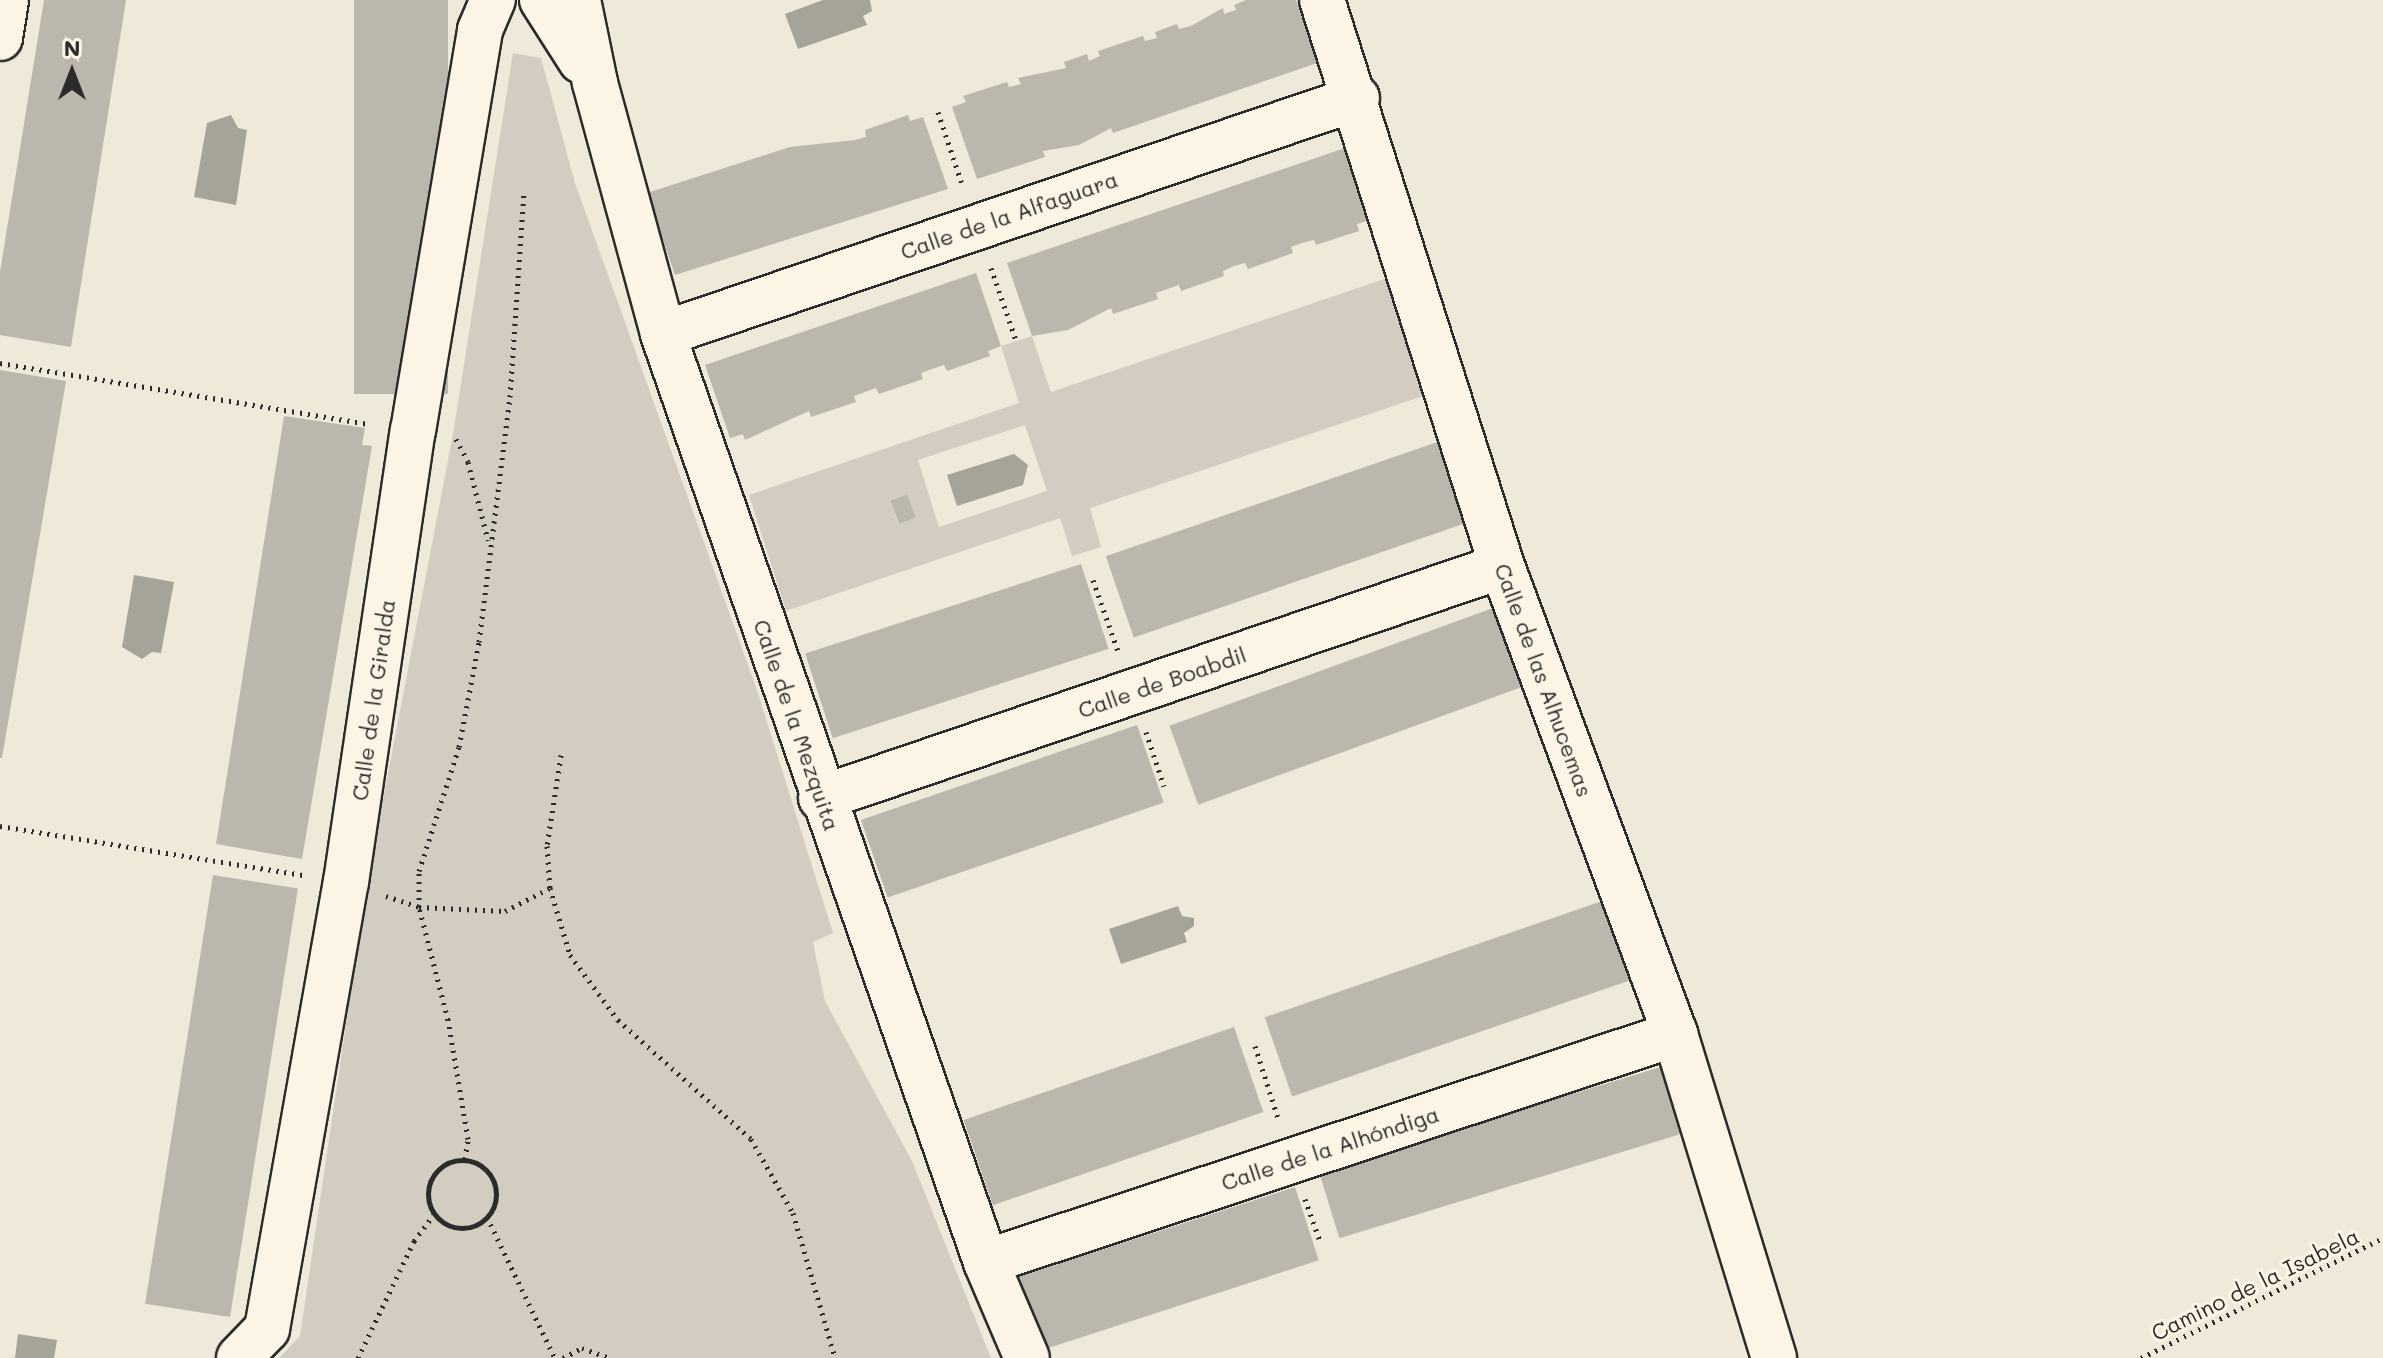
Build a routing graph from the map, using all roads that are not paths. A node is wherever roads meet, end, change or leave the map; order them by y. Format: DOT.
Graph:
graph roads {
  1 [pos="6,0"];
  2 [pos="1322,0"];
  3 [pos="556,4"];
  4 [pos="487,15"];
  5 [pos="0,38"];
  6 [pos="1357,98"];
  7 [pos="663,334"];
  8 [pos="1502,566"];
  9 [pos="821,798"];
  10 [pos="1675,1034"];
  11 [pos="986,1262"];
  12 [pos="239,1358"];
  13 [pos="1027,1358"];
  14 [pos="1774,1358"];
  1 -- 5 [label="street"];
  2 -- 6 [label="street, Calle de las Alhucemas"];
  3 -- 4 [label="street, Calle de la Giralda"];
  3 -- 7 [label="street, Calle de la Mezquita"];
  4 -- 12 [label="street, Calle de la Giralda"];
  6 -- 7 [label="street, Calle de la Alfaguara"];
  6 -- 8 [label="street, Calle de las Alhucemas"];
  7 -- 9 [label="street, Calle de la Mezquita"];
  8 -- 9 [label="street, Calle de Boabdil"];
  8 -- 10 [label="street, Calle de las Alhucemas"];
  9 -- 11 [label="street, Calle de la Mezquita"];
  10 -- 11 [label="street, Calle de la Alhóndiga"];
  10 -- 14 [label="street, Calle de las Alhucemas"];
  11 -- 13 [label="street, Calle de la Mezquita"];
}
